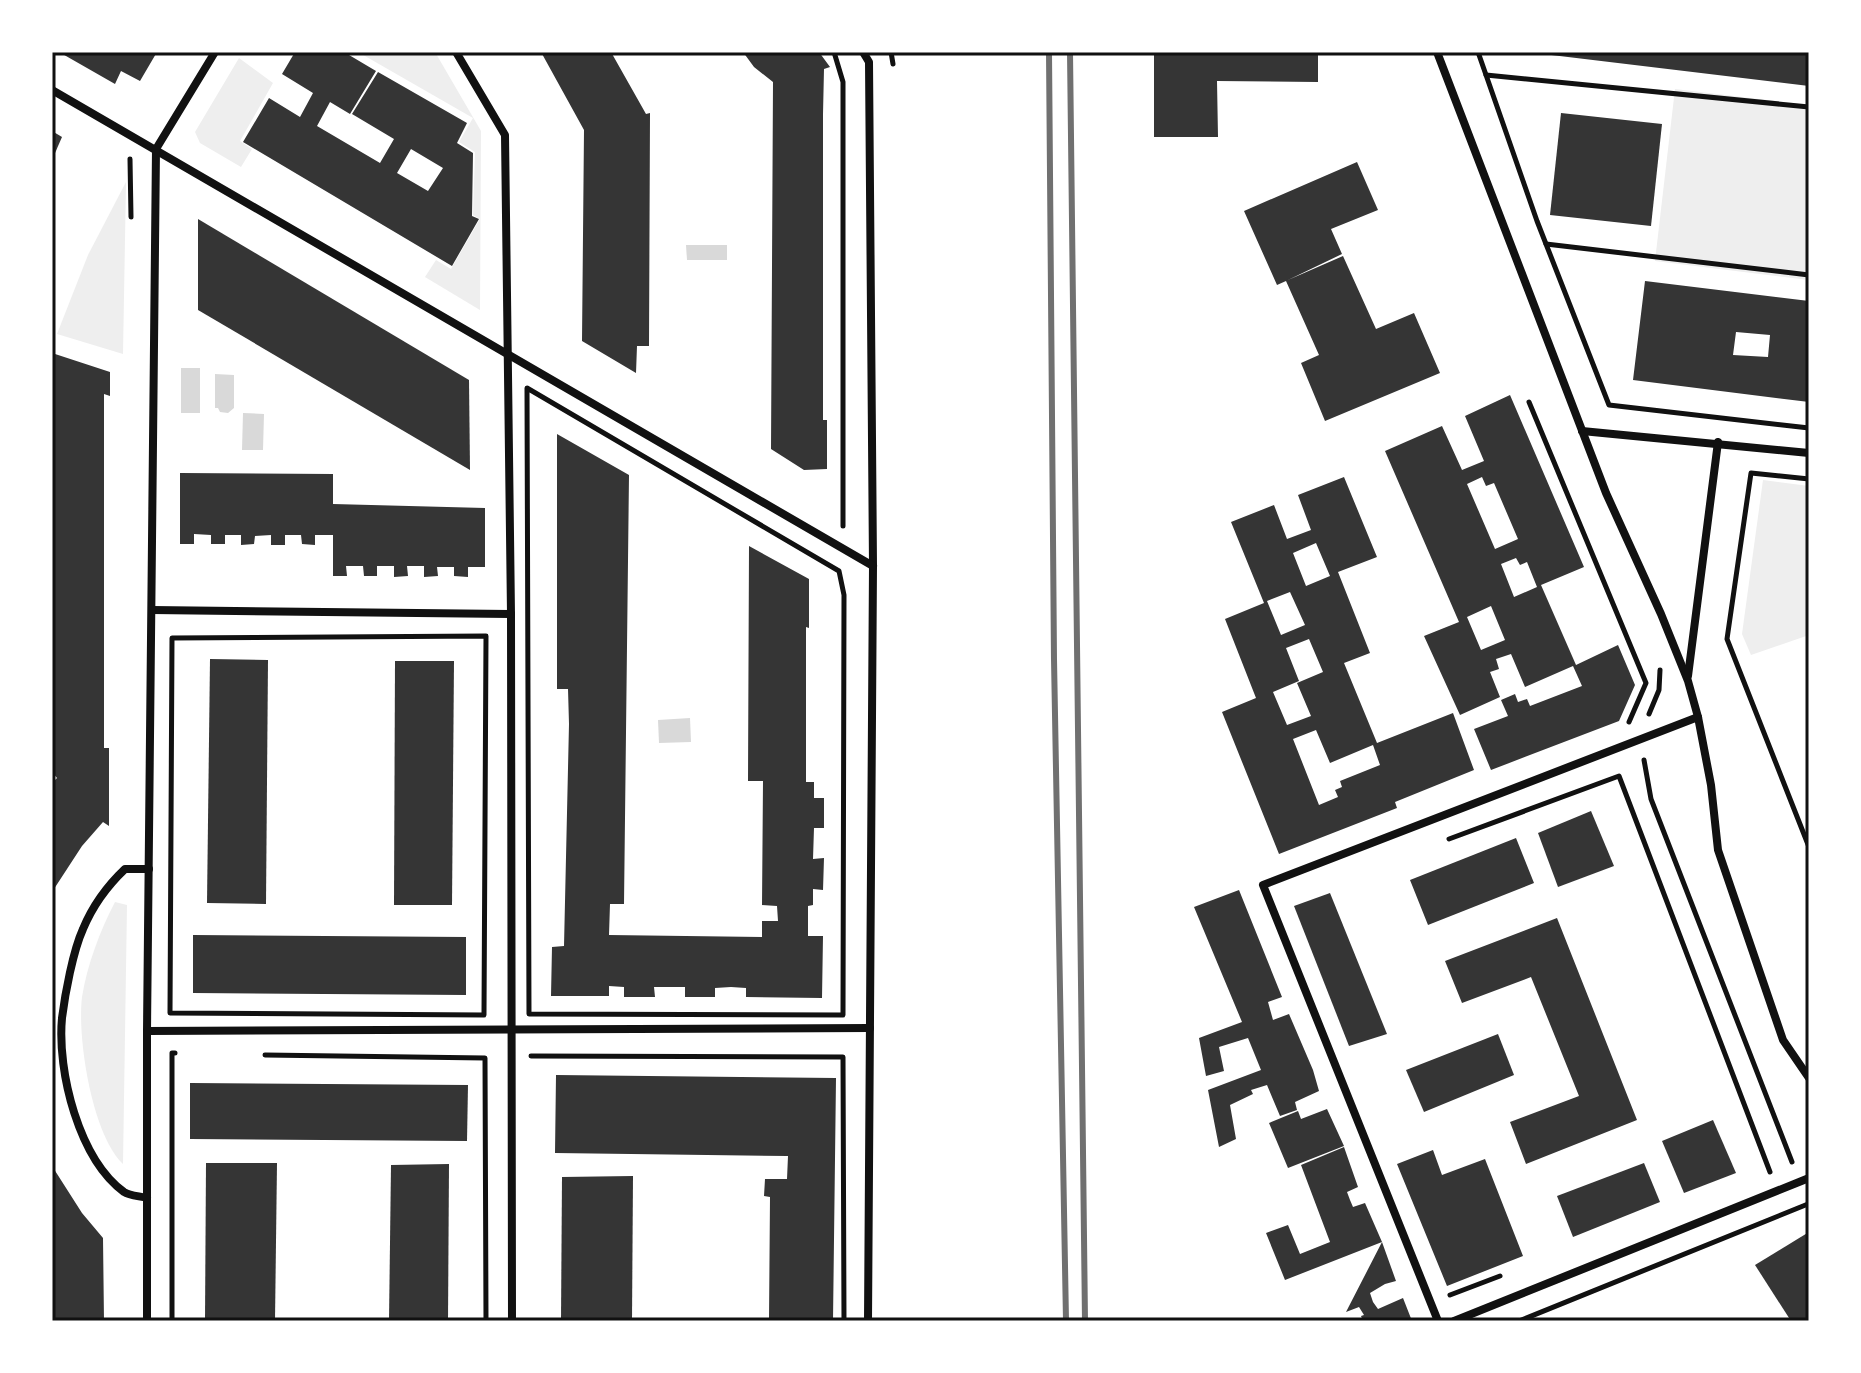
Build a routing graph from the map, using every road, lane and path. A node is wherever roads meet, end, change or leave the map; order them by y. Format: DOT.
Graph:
graph roads {
  1 [pos="215,52"];
  2 [pos="456,52"];
  3 [pos="834,52"];
  4 [pos="863,52"];
  5 [pos="1437,52"];
  6 [pos="1478,52"];
  7 [pos="1486,75"];
  8 [pos="52,90"];
  9 [pos="1809,107"];
  10 [pos="156,149"];
  11 [pos="130,157"];
  12 [pos="131,220"];
  13 [pos="1546,244"];
  14 [pos="1809,275"];
  15 [pos="508,352"];
  16 [pos="1529,402"];
  17 [pos="1809,428"];
  18 [pos="1582,431"];
  19 [pos="1718,442"];
  20 [pos="1809,453"];
  21 [pos="1809,479"];
  22 [pos="829,523"];
  23 [pos="873,566"];
  24 [pos="839,571"];
  25 [pos="152,610"];
  26 [pos="511,614"];
  27 [pos="486,636"];
  28 [pos="1688,681"];
  29 [pos="1698,717"];
  30 [pos="1626,730"];
  31 [pos="1644,738"];
  32 [pos="1445,841"];
  33 [pos="1809,847"];
  34 [pos="149,869"];
  35 [pos="870,1028"];
  36 [pos="512,1029"];
  37 [pos="147,1031"];
  38 [pos="188,1054"];
  39 [pos="252,1055"];
  40 [pos="527,1070"];
  41 [pos="1809,1078"];
  42 [pos="1756,1179"];
  43 [pos="1806,1179"];
  44 [pos="147,1198"];
  45 [pos="1809,1204"];
  46 [pos="1510,1272"];
  47 [pos="1438,1300"];
  48 [pos="147,1321"];
  49 [pos="172,1321"];
  50 [pos="486,1321"];
  51 [pos="512,1321"];
  52 [pos="844,1321"];
  53 [pos="868,1321"];
  54 [pos="1438,1321"];
  55 [pos="1454,1321"];
  56 [pos="1519,1321"];
  1 -- 10 [label="street"];
  2 -- 15 [label="street"];
  3 -- 22 [label="path"];
  4 -- 23 [label="street"];
  5 -- 18 [label="street"];
  6 -- 7 [label="path"];
  7 -- 9 [label="path"];
  7 -- 13 [label="path"];
  8 -- 10 [label="street"];
  10 -- 15 [label="street"];
  10 -- 25 [label="street"];
  11 -- 12 [label="path"];
  13 -- 14 [label="path"];
  13 -- 17 [label="path"];
  15 -- 23 [label="street"];
  15 -- 26 [label="street"];
  16 -- 30 [label="path"];
  18 -- 19 [label="street"];
  18 -- 28 [label="street"];
  19 -- 20 [label="street"];
  19 -- 28 [label="street"];
  21 -- 33 [label="path"];
  23 -- 35 [label="street"];
  24 -- 24 [label="path"];
  25 -- 26 [label="street"];
  25 -- 34 [label="street"];
  26 -- 36 [label="street"];
  27 -- 27 [label="path"];
  28 -- 29 [label="street"];
  29 -- 31 [label="street"];
  29 -- 41 [label="street"];
  31 -- 43 [label="path"];
  31 -- 54 [label="street"];
  32 -- 42 [label="path"];
  34 -- 37 [label="street"];
  34 -- 44 [label="street"];
  35 -- 36 [label="street"];
  35 -- 53 [label="street"];
  36 -- 37 [label="street"];
  36 -- 51 [label="street"];
  37 -- 44 [label="street"];
  38 -- 49 [label="path"];
  39 -- 50 [label="path"];
  40 -- 52 [label="path"];
  43 -- 55 [label="street"];
  44 -- 48 [label="street"];
  45 -- 56 [label="path"];
  46 -- 47 [label="path"];
}
